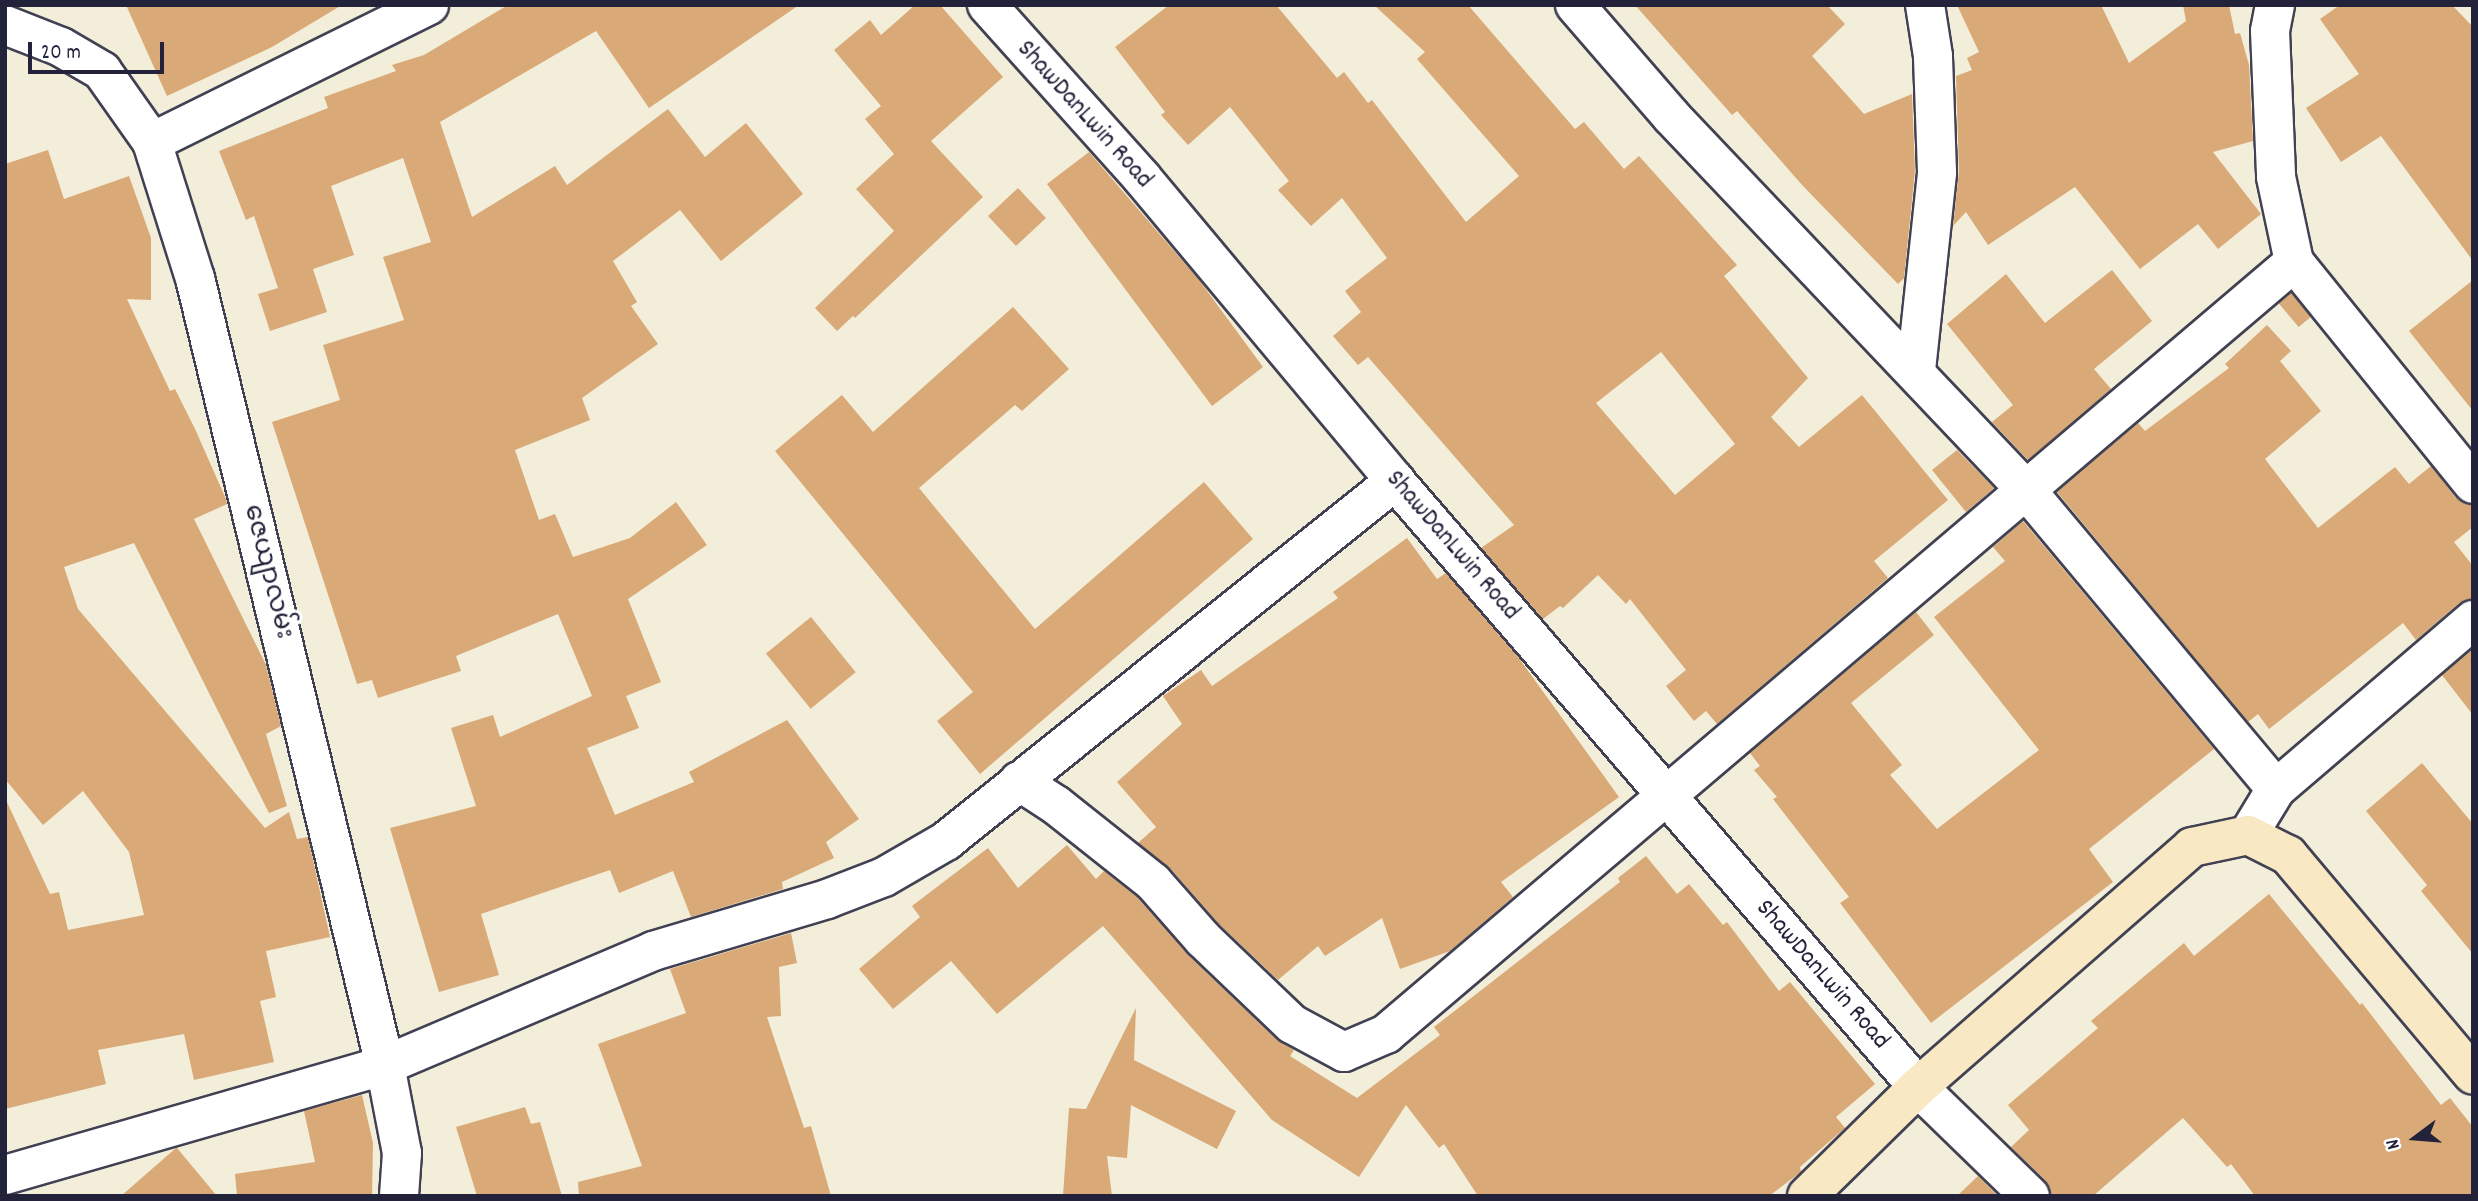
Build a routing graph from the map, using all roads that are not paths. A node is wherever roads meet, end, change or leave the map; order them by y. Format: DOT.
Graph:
graph roads {
  1 [pos="429,5"];
  2 [pos="987,5"];
  3 [pos="1574,5"];
  4 [pos="1925,5"];
  5 [pos="2275,5"];
  6 [pos="5,25"];
  7 [pos="152,142"];
  8 [pos="2294,262"];
  9 [pos="1916,370"];
  10 [pos="1395,481"];
  11 [pos="2473,484"];
  12 [pos="2027,491"];
  13 [pos="2473,620"];
  14 [pos="1019,781"];
  15 [pos="2276,789"];
  16 [pos="1667,793"];
  17 [pos="2248,835"];
  18 [pos="385,1065"];
  19 [pos="2473,1075"];
  20 [pos="1918,1087"];
  21 [pos="5,1175"];
  22 [pos="399,1196"];
  23 [pos="1807,1196"];
  24 [pos="2031,1196"];
  1 -- 7 [label="street"];
  2 -- 10 [label="street, ShawDanLwin Road"];
  3 -- 9 [label="street"];
  4 -- 9 [label="street"];
  5 -- 8 [label="street"];
  6 -- 7 [label="street, ဇေယျာလမ်း"];
  7 -- 18 [label="street, ဇေယျာလမ်း"];
  8 -- 11 [label="street"];
  8 -- 12 [label="street"];
  9 -- 12 [label="street"];
  10 -- 14 [label="street"];
  10 -- 16 [label="street, ShawDanLwin Road"];
  12 -- 15 [label="street"];
  12 -- 16 [label="street"];
  13 -- 15 [label="street"];
  14 -- 16 [label="street"];
  14 -- 18 [label="street"];
  15 -- 17 [label="street"];
  16 -- 20 [label="street, ShawDanLwin Road"];
  17 -- 19 [label="main road"];
  17 -- 20 [label="main road"];
  18 -- 21 [label="street"];
  18 -- 22 [label="street, ဇေယျာလမ်း"];
  20 -- 23 [label="main road"];
  20 -- 24 [label="street, ShawDanLwin Road"];
}
